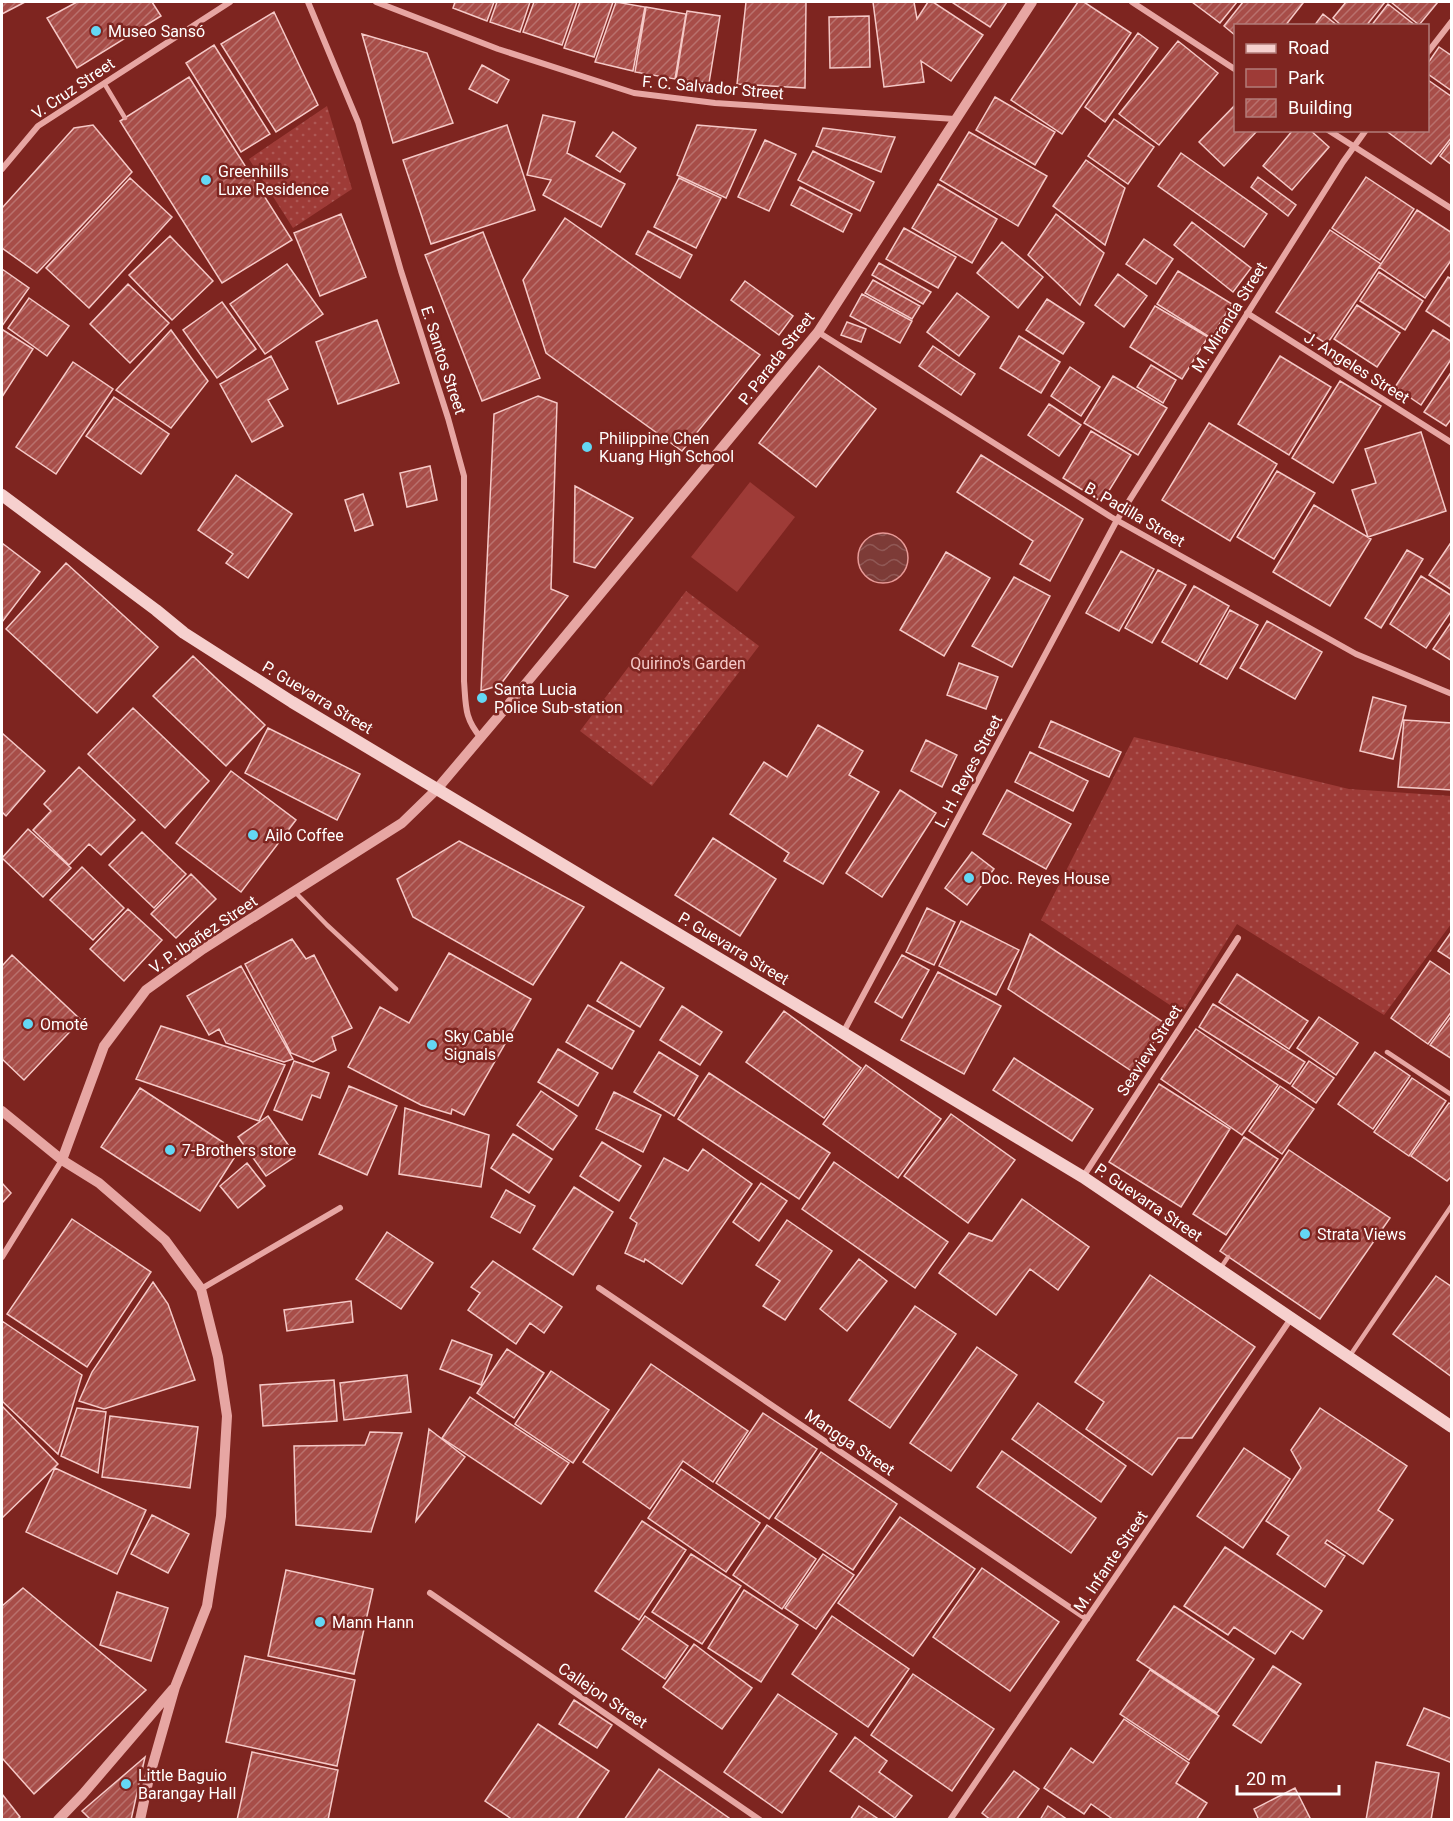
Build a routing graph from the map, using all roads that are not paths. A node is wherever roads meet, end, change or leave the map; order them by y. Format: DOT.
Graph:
graph roads {
  1 [pos="230,2"];
  2 [pos="308,2"];
  3 [pos="376,2"];
  4 [pos="1032,2"];
  5 [pos="1132,2"];
  6 [pos="1452,21"];
  7 [pos="1429,51"];
  8 [pos="1234,69"];
  9 [pos="104,83"];
  10 [pos="125,118"];
  11 [pos="955,119"];
  12 [pos="1331,132"];
  13 [pos="1364,132"];
  14 [pos="1353,147"];
  15 [pos="2,169"];
  16 [pos="1452,209"];
  17 [pos="1248,314"];
  18 [pos="818,332"];
  19 [pos="1452,443"];
  20 [pos="2,495"];
  21 [pos="1118,520"];
  22 [pos="1452,694"];
  23 [pos="480,738"];
  24 [pos="437,789"];
  25 [pos="295,892"];
  26 [pos="1238,938"];
  27 [pos="396,989"];
  28 [pos="843,1034"];
  29 [pos="1386,1052"];
  30 [pos="1452,1095"];
  31 [pos="2,1111"];
  32 [pos="62,1160"];
  33 [pos="1083,1177"];
  34 [pos="1452,1205"];
  35 [pos="340,1208"];
  36 [pos="2,1257"];
  37 [pos="1228,1257"];
  38 [pos="1220,1269"];
  39 [pos="599,1288"];
  40 [pos="201,1289"];
  41 [pos="1292,1317"];
  42 [pos="1348,1358"];
  43 [pos="1452,1427"];
  44 [pos="430,1593"];
  45 [pos="1087,1619"];
  46 [pos="175,1687"];
  47 [pos="58,1819"];
  48 [pos="140,1820"];
  49 [pos="760,1820"];
  50 [pos="950,1820"];
  1 -- 9 [label="street, V. Cruz Street"];
  2 -- 23 [label="street, E. Santos Street"];
  3 -- 11 [label="street, F. C. Salvador Street"];
  4 -- 11 [label="street, P. Parada Street"];
  5 -- 8 [label="street"];
  6 -- 7 [label="street"];
  9 -- 10 [label="lane"];
  9 -- 15 [label="street, V. Cruz Street"];
  11 -- 18 [label="street, P. Parada Street"];
  12 -- 14 [label="street"];
  13 -- 14 [label="street, M. Miranda Street"];
  14 -- 16 [label="street"];
  14 -- 17 [label="street, M. Miranda Street"];
  17 -- 19 [label="street, J. Angeles Street"];
  17 -- 21 [label="street, M. Miranda Street"];
  18 -- 21 [label="street, B. Padilla Street"];
  18 -- 23 [label="street, P. Parada Street"];
  20 -- 24 [label="main road, P. Guevarra Street"];
  21 -- 22 [label="street, B. Padilla Street"];
  21 -- 28 [label="street, L. H. Reyes Street"];
  23 -- 24 [label="street, P. Parada Street"];
  24 -- 25 [label="street, V. P. Ibañez Street"];
  24 -- 28 [label="main road, P. Guevarra Street"];
  25 -- 27 [label="lane"];
  25 -- 32 [label="street, V. P. Ibañez Street"];
  26 -- 33 [label="street, Seaview Street"];
  28 -- 33 [label="main road, P. Guevarra Street"];
  29 -- 30 [label="lane"];
  31 -- 32 [label="street"];
  32 -- 36 [label="street, V. P. Ibañez Street"];
  32 -- 40 [label="street"];
  33 -- 38 [label="main road, P. Guevarra Street"];
  34 -- 42 [label="lane"];
  35 -- 40 [label="street"];
  37 -- 38 [label="lane"];
  38 -- 41 [label="main road, P. Guevarra Street"];
  39 -- 45 [label="street, Mangga Street"];
  40 -- 46 [label="street"];
  41 -- 42 [label="main road, P. Guevarra Street"];
  41 -- 45 [label="street, M. Infante Street"];
  42 -- 43 [label="main road, P. Guevarra Street"];
  44 -- 49 [label="street, Callejon Street"];
  45 -- 50 [label="street, M. Infante Street"];
  46 -- 47 [label="street"];
  46 -- 48 [label="street"];
}
